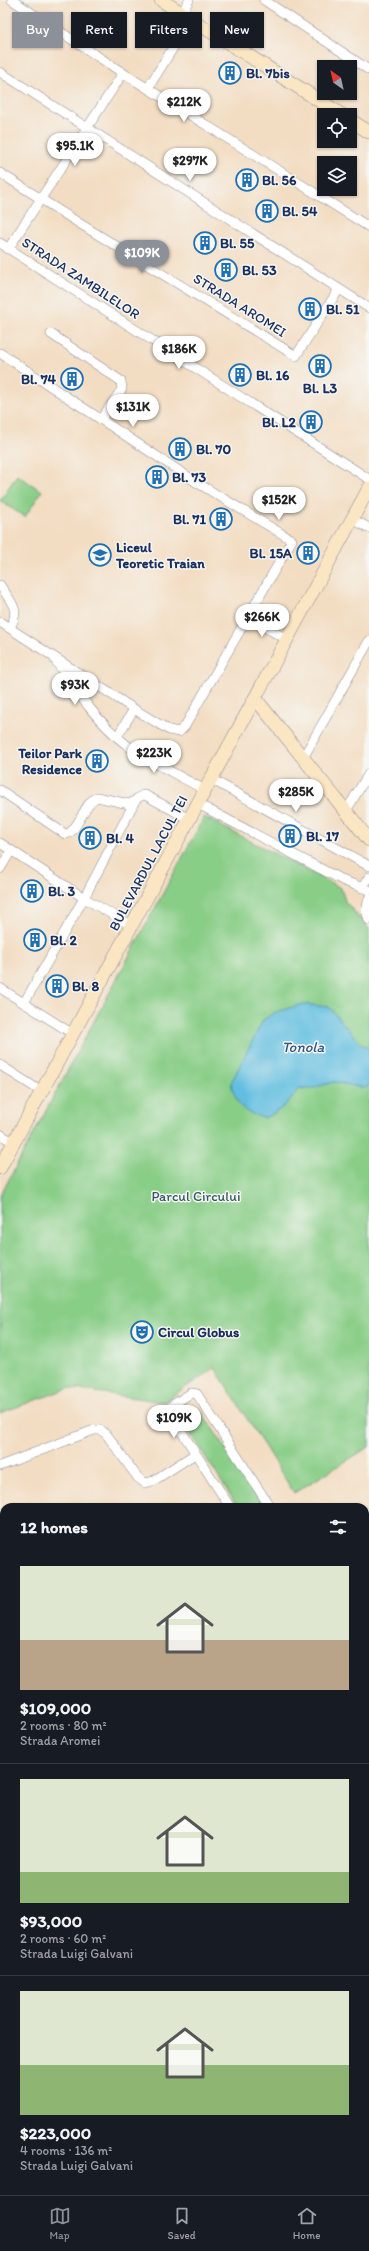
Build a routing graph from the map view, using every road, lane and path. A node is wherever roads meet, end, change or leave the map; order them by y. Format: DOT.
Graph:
graph roads {
  1 [pos="12,0"];
  2 [pos="161,0"];
  3 [pos="189,0"];
  4 [pos="264,0"];
  5 [pos="180,12"];
  6 [pos="187,12"];
  7 [pos="202,26"];
  8 [pos="169,48"];
  9 [pos="369,70"];
  10 [pos="0,72"];
  11 [pos="124,73"];
  12 [pos="148,88"];
  13 [pos="331,108"];
  14 [pos="357,124"];
  15 [pos="87,128"];
  16 [pos="369,132"];
  17 [pos="0,172"];
  18 [pos="41,200"];
  19 [pos="369,227"];
  20 [pos="0,243"];
  21 [pos="8,249"];
  22 [pos="339,289"];
  23 [pos="369,308"];
  24 [pos="50,334"];
  25 [pos="0,353"];
  26 [pos="101,419"];
  27 [pos="369,479"];
  28 [pos="369,488"];
  29 [pos="352,519"];
  30 [pos="369,528"];
  31 [pos="0,585"];
  32 [pos="247,618"];
  33 [pos="0,622"];
  34 [pos="10,628"];
  35 [pos="287,639"];
  36 [pos="369,641"];
  37 [pos="54,657"];
  38 [pos="365,657"];
  39 [pos="255,698"];
  40 [pos="134,709"];
  41 [pos="117,737"];
  42 [pos="303,758"];
  43 [pos="369,774"];
  44 [pos="208,785"];
  45 [pos="0,790"];
  46 [pos="134,803"];
  47 [pos="198,804"];
  48 [pos="346,811"];
  49 [pos="189,819"];
  50 [pos="369,840"];
  51 [pos="0,844"];
  52 [pos="11,851"];
  53 [pos="369,866"];
  54 [pos="0,868"];
  55 [pos="369,876"];
  56 [pos="365,889"];
  57 [pos="84,898"];
  58 [pos="369,898"];
  59 [pos="369,920"];
  60 [pos="132,926"];
  61 [pos="0,988"];
  62 [pos="24,1003"];
  63 [pos="73,1034"];
  64 [pos="0,1065"];
  65 [pos="42,1092"];
  66 [pos="0,1134"];
  67 [pos="14,1143"];
  68 [pos="0,1168"];
  69 [pos="196,1454"];
  70 [pos="0,1466"];
  71 [pos="227,1503"];
  72 [pos="267,1503"];
  1 -- 11 [label="street"];
  2 -- 5 [label="main road"];
  3 -- 6 [label="street"];
  4 -- 9 [label="street"];
  7 -- 13 [label="main road"];
  8 -- 12 [label="street"];
  10 -- 15 [label="street"];
  11 -- 12 [label="street"];
  11 -- 15 [label="street"];
  12 -- 19 [label="street"];
  14 -- 16 [label="main road"];
  15 -- 18 [label="street"];
  15 -- 22 [label="street"];
  17 -- 18 [label="street, STRADA AROMEI"];
  18 -- 21 [label="street"];
  18 -- 22 [label="street, STRADA AROMEI"];
  20 -- 21 [label="street, STRADA ZAMBILELOR"];
  21 -- 27 [label="street, STRADA ZAMBILELOR"];
  22 -- 23 [label="street"];
  24 -- 26 [label="street"];
  25 -- 26 [label="street"];
  26 -- 32 [label="street"];
  28 -- 29 [label="main road, BULEVARDUL LACUL TEI"];
  29 -- 30 [label="street"];
  29 -- 35 [label="main road, BULEVARDUL LACUL TEI"];
  31 -- 34 [label="street"];
  32 -- 35 [label="street"];
  32 -- 40 [label="street"];
  33 -- 34 [label="street"];
  34 -- 37 [label="street"];
  35 -- 39 [label="main road, BULEVARDUL LACUL TEI"];
  36 -- 38 [label="street"];
  37 -- 40 [label="street"];
  37 -- 41 [label="street"];
  38 -- 42 [label="street"];
  39 -- 42 [label="main road"];
  39 -- 44 [label="main road, BULEVARDUL LACUL TEI"];
  40 -- 41 [label="street"];
  41 -- 44 [label="street"];
  42 -- 48 [label="main road"];
  43 -- 48 [label="street"];
  44 -- 47 [label="main road, BULEVARDUL LACUL TEI"];
  44 -- 53 [label="street"];
  45 -- 46 [label="street"];
  46 -- 49 [label="street"];
  46 -- 57 [label="street"];
  47 -- 49 [label="main road, BULEVARDUL LACUL TEI"];
  47 -- 56 [label="street"];
  48 -- 50 [label="main road"];
  49 -- 60 [label="main road, BULEVARDUL LACUL TEI"];
  51 -- 52 [label="street"];
  52 -- 54 [label="street"];
  52 -- 57 [label="street"];
  55 -- 56 [label="street"];
  57 -- 60 [label="street"];
  57 -- 62 [label="street"];
  58 -- 59 [label="street"];
  60 -- 63 [label="main road, BULEVARDUL LACUL TEI"];
  61 -- 62 [label="street"];
  62 -- 63 [label="street"];
  63 -- 65 [label="main road, BULEVARDUL LACUL TEI"];
  64 -- 65 [label="street"];
  65 -- 67 [label="main road, BULEVARDUL LACUL TEI"];
  66 -- 67 [label="street"];
  67 -- 68 [label="main road, BULEVARDUL LACUL TEI"];
  69 -- 70 [label="street"];
  69 -- 71 [label="street"];
  69 -- 72 [label="street"];
}
